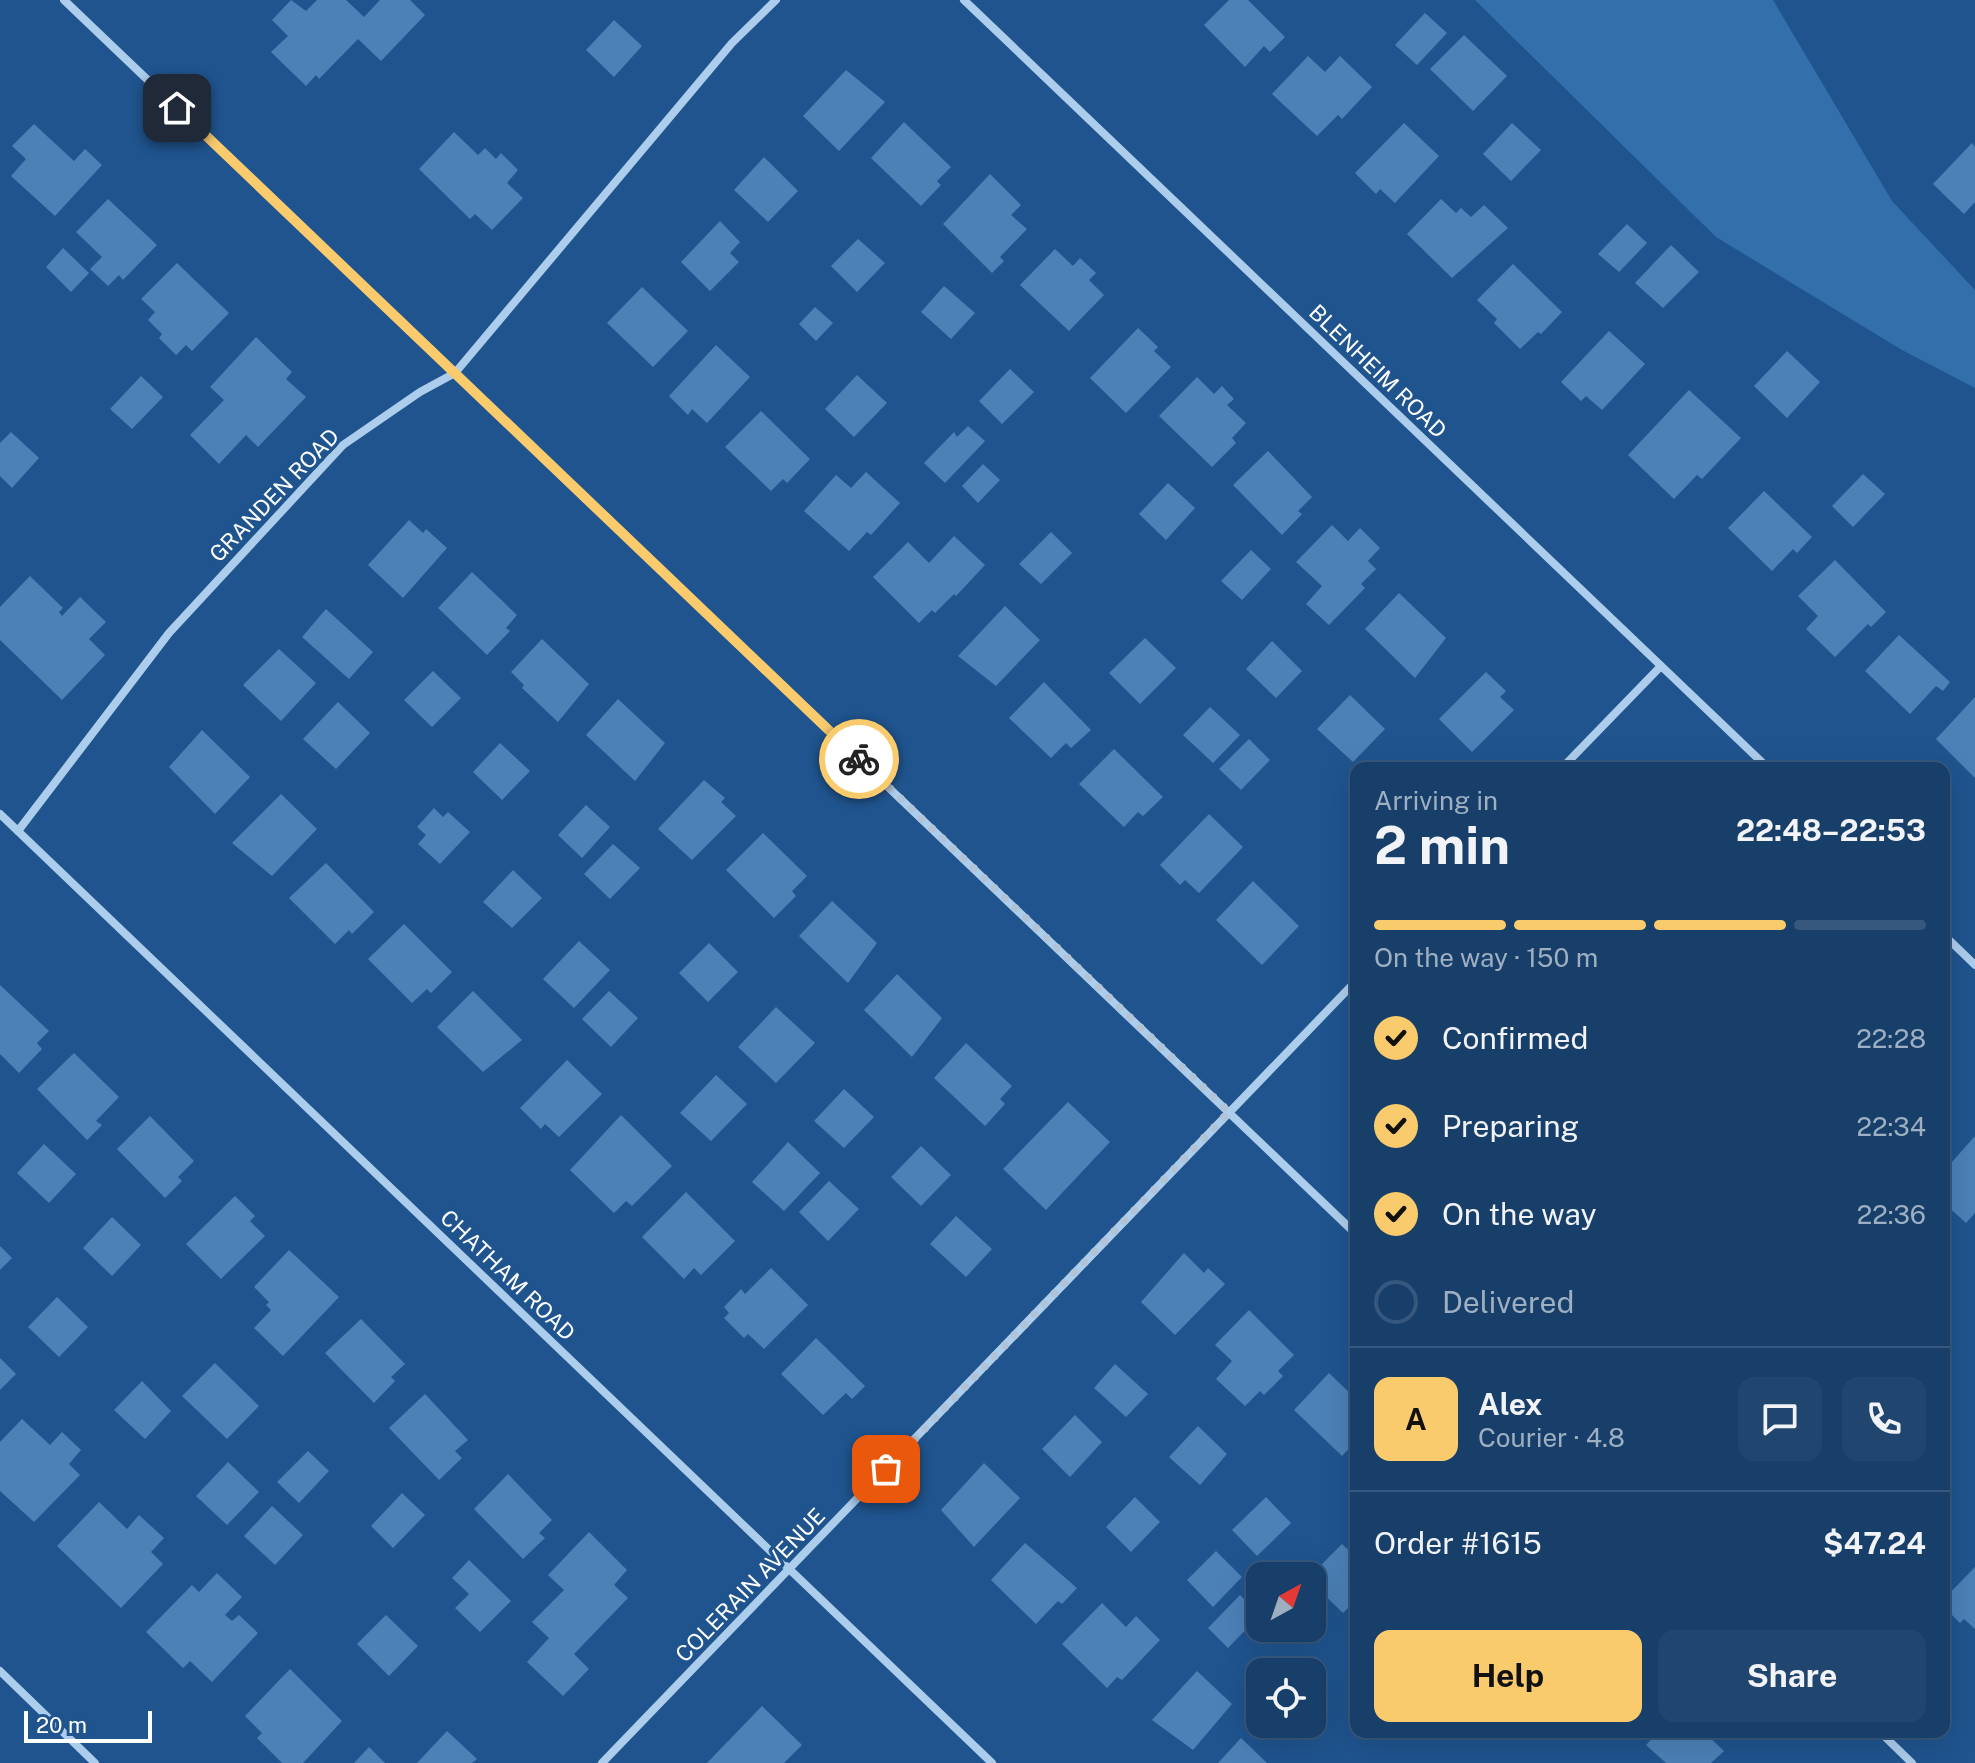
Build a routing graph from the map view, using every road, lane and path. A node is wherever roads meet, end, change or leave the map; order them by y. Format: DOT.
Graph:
graph roads {
  1 [pos="64,0"];
  2 [pos="776,0"];
  3 [pos="964,0"];
  4 [pos="455,373"];
  5 [pos="1661,666"];
  6 [pos="1568,762"];
  7 [pos="1762,762"];
  8 [pos="0,814"];
  9 [pos="18,831"];
  10 [pos="1950,941"];
  11 [pos="1975,965"];
  12 [pos="1350,987"];
  13 [pos="1229,1112"];
  14 [pos="1350,1228"];
  15 [pos="790,1570"];
  16 [pos="0,1671"];
  17 [pos="1886,1738"];
  18 [pos="95,1763"];
  19 [pos="602,1763"];
  20 [pos="992,1763"];
  21 [pos="1912,1763"];
  1 -- 4 [label="street"];
  2 -- 4 [label="street, GRANDEN ROAD"];
  3 -- 5 [label="street, BLENHEIM ROAD"];
  4 -- 9 [label="street, GRANDEN ROAD"];
  4 -- 13 [label="street"];
  5 -- 6 [label="street"];
  5 -- 7 [label="street, BLENHEIM ROAD"];
  8 -- 9 [label="street, CHATHAM ROAD"];
  9 -- 15 [label="street, CHATHAM ROAD"];
  10 -- 11 [label="street"];
  12 -- 13 [label="street, COLERAIN AVENUE"];
  13 -- 14 [label="street"];
  13 -- 15 [label="street, COLERAIN AVENUE"];
  15 -- 19 [label="street, COLERAIN AVENUE"];
  15 -- 20 [label="street, CHATHAM ROAD"];
  16 -- 18 [label="street"];
  17 -- 21 [label="street"];
}
